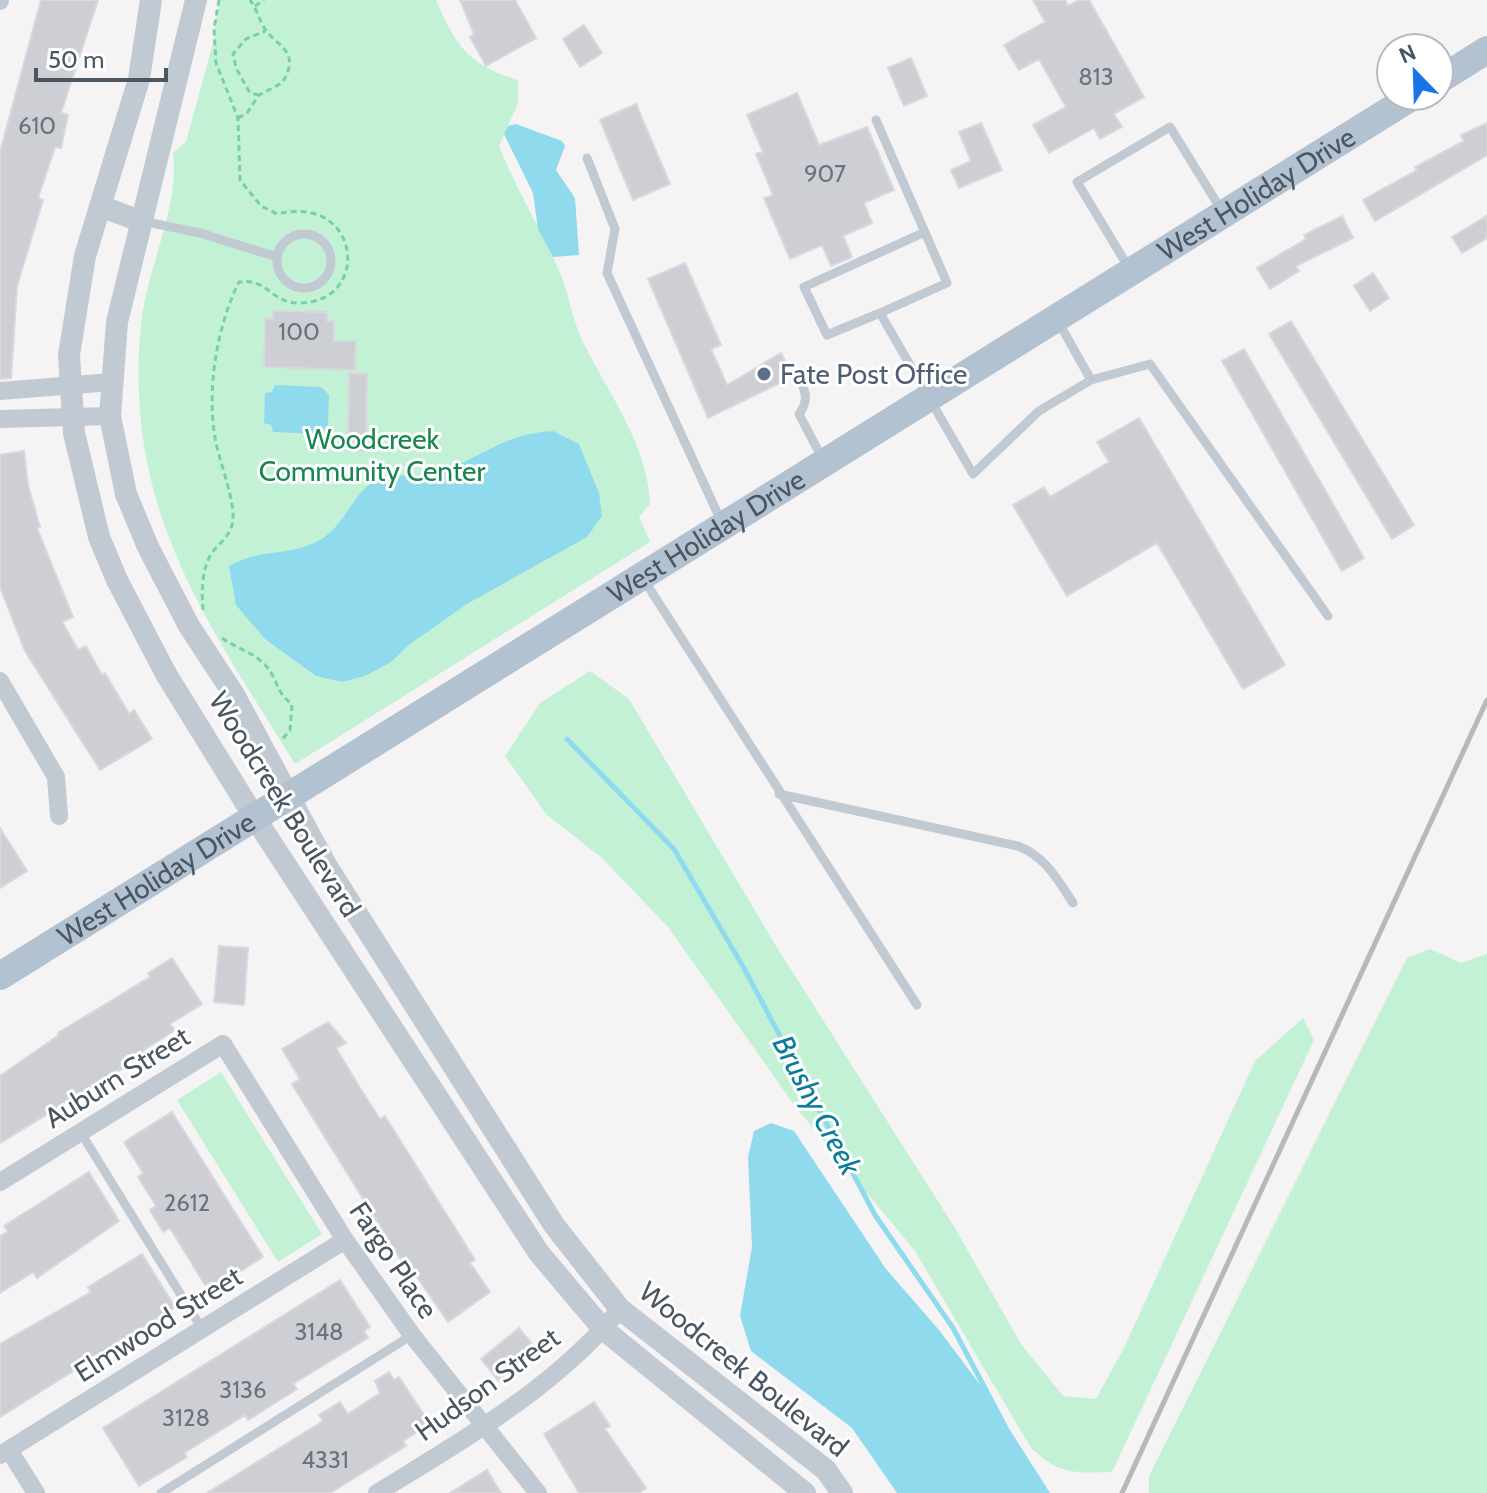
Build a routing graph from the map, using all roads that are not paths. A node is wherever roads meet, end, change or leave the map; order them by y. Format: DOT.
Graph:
graph roads {
  1 [pos="151,0"];
  2 [pos="196,0"];
  3 [pos="1487,50"];
  4 [pos="1455,70"];
  5 [pos="1387,112"];
  6 [pos="876,120"];
  7 [pos="587,158"];
  8 [pos="100,206"];
  9 [pos="1224,214"];
  10 [pos="140,221"];
  11 [pos="925,232"];
  12 [pos="277,257"];
  13 [pos="1131,272"];
  14 [pos="880,313"];
  15 [pos="1056,319"];
  16 [pos="796,371"];
  17 [pos="1091,380"];
  18 [pos="112,382"];
  19 [pos="71,385"];
  20 [pos="0,391"];
  21 [pos="929,398"];
  22 [pos="72,415"];
  23 [pos="110,416"];
  24 [pos="0,419"];
  25 [pos="824,463"];
  26 [pos="724,526"];
  27 [pos="642,577"];
  28 [pos="1328,616"];
  29 [pos="0,681"];
  30 [pos="779,794"];
  31 [pos="287,799"];
  32 [pos="59,816"];
  33 [pos="255,818"];
  34 [pos="1073,903"];
  35 [pos="0,976"];
  36 [pos="917,1005"];
  37 [pos="223,1044"];
  38 [pos="81,1133"];
  39 [pos="0,1182"];
  40 [pos="345,1240"];
  41 [pos="620,1309"];
  42 [pos="202,1329"];
  43 [pos="603,1329"];
  44 [pos="412,1335"];
  45 [pos="487,1425"];
  46 [pos="4,1452"];
  47 [pos="36,1493"];
  48 [pos="161,1493"];
  49 [pos="377,1493"];
  50 [pos="538,1493"];
  51 [pos="805,1493"];
  52 [pos="842,1493"];
  1 -- 8 [label="street, Woodcreek Boulevard"];
  2 -- 10 [label="street, Woodcreek Boulevard"];
  3 -- 4 [label="main road"];
  5 -- 9 [label="main road, West Holiday Drive"];
  6 -- 11 [label="lane"];
  7 -- 26 [label="lane"];
  8 -- 10 [label="street"];
  8 -- 19 [label="street, Woodcreek Boulevard"];
  9 -- 13 [label="main road, West Holiday Drive"];
  9 -- 13 [label="lane"];
  10 -- 12 [label="lane"];
  10 -- 18 [label="street, Woodcreek Boulevard"];
  11 -- 14 [label="lane"];
  11 -- 14 [label="lane"];
  12 -- 12 [label="lane"];
  13 -- 15 [label="main road, West Holiday Drive"];
  14 -- 21 [label="lane"];
  15 -- 17 [label="lane"];
  15 -- 21 [label="main road, West Holiday Drive"];
  16 -- 25 [label="lane"];
  17 -- 21 [label="lane"];
  17 -- 28 [label="lane"];
  18 -- 19 [label="street"];
  18 -- 23 [label="street, Woodcreek Boulevard"];
  19 -- 20 [label="street"];
  19 -- 22 [label="street, Woodcreek Boulevard"];
  21 -- 25 [label="main road, West Holiday Drive"];
  22 -- 23 [label="street"];
  22 -- 24 [label="street"];
  22 -- 33 [label="street, Woodcreek Boulevard"];
  23 -- 31 [label="street, Woodcreek Boulevard"];
  25 -- 26 [label="main road, West Holiday Drive"];
  26 -- 27 [label="main road, West Holiday Drive"];
  27 -- 30 [label="lane"];
  27 -- 31 [label="main road, West Holiday Drive"];
  29 -- 32 [label="street"];
  30 -- 34 [label="lane"];
  30 -- 36 [label="lane"];
  31 -- 33 [label="main road, West Holiday Drive"];
  31 -- 41 [label="street, Woodcreek Boulevard"];
  33 -- 35 [label="main road, West Holiday Drive"];
  33 -- 43 [label="street, Woodcreek Boulevard"];
  37 -- 38 [label="street, Auburn Street"];
  37 -- 40 [label="street, Fargo Place"];
  38 -- 39 [label="street, Auburn Street"];
  38 -- 42 [label="lane"];
  40 -- 42 [label="street, Elmwood Street"];
  40 -- 44 [label="street, Fargo Place"];
  41 -- 43 [label="street, Hudson Street"];
  41 -- 52 [label="street, Woodcreek Boulevard"];
  42 -- 46 [label="street, Elmwood Street"];
  43 -- 45 [label="street, Hudson Street"];
  43 -- 51 [label="street, Woodcreek Boulevard"];
  44 -- 45 [label="street, Fargo Place"];
  44 -- 48 [label="lane"];
  45 -- 49 [label="street, Hudson Street"];
  45 -- 50 [label="street, Fargo Place"];
  46 -- 47 [label="street"];
}
